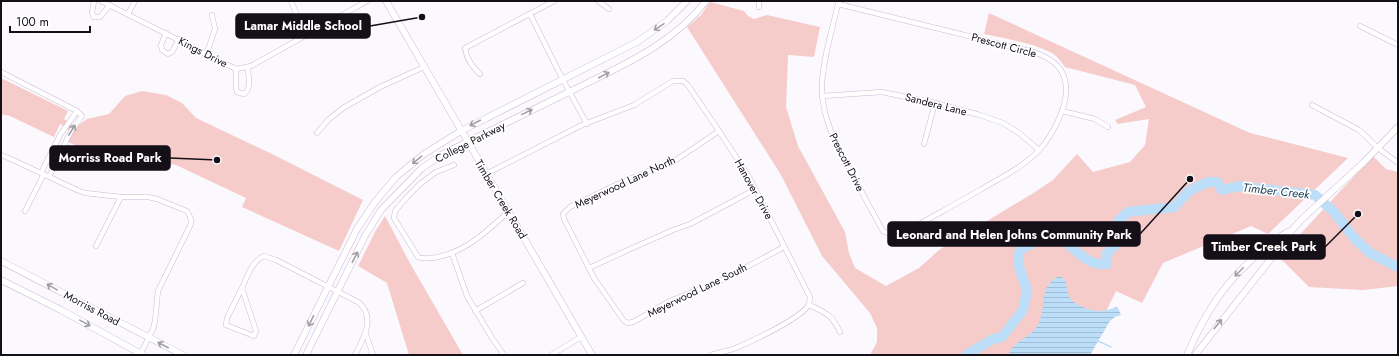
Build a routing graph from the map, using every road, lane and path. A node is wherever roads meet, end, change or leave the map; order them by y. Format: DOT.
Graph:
graph roads {
  1 [pos="94,1"];
  2 [pos="100,1"];
  3 [pos="135,1"];
  4 [pos="291,1"];
  5 [pos="367,1"];
  6 [pos="386,1"];
  7 [pos="554,1"];
  8 [pos="598,1"];
  9 [pos="687,1"];
  10 [pos="706,1"];
  11 [pos="759,1"];
  12 [pos="839,3"];
  13 [pos="110,5"];
  14 [pos="759,7"];
  15 [pos="609,9"];
  16 [pos="128,14"];
  17 [pos="530,14"];
  18 [pos="212,15"];
  19 [pos="1360,26"];
  20 [pos="166,33"];
  21 [pos="307,35"];
  22 [pos="179,39"];
  23 [pos="1398,45"];
  24 [pos="207,53"];
  25 [pos="424,67"];
  26 [pos="248,68"];
  27 [pos="236,69"];
  28 [pos="1,72"];
  29 [pos="480,74"];
  30 [pos="562,80"];
  31 [pos="569,92"];
  32 [pos="822,96"];
  33 [pos="935,103"];
  34 [pos="1312,105"];
  35 [pos="77,111"];
  36 [pos="1062,111"];
  37 [pos="587,124"];
  38 [pos="1108,127"];
  39 [pos="1398,127"];
  40 [pos="461,131"];
  41 [pos="719,131"];
  42 [pos="317,133"];
  43 [pos="467,142"];
  44 [pos="924,144"];
  45 [pos="1378,148"];
  46 [pos="1039,150"];
  47 [pos="1,155"];
  48 [pos="1398,164"];
  49 [pos="454,165"];
  50 [pos="486,174"];
  51 [pos="45,175"];
  52 [pos="754,190"];
  53 [pos="121,198"];
  54 [pos="25,211"];
  55 [pos="508,212"];
  56 [pos="1291,231"];
  57 [pos="900,235"];
  58 [pos="96,246"];
  59 [pos="784,248"];
  60 [pos="452,254"];
  61 [pos="1,261"];
  62 [pos="589,268"];
  63 [pos="1,280"];
  64 [pos="523,283"];
  65 [pos="328,287"];
  66 [pos="242,288"];
  67 [pos="337,292"];
  68 [pos="809,305"];
  69 [pos="475,310"];
  70 [pos="840,332"];
  71 [pos="366,334"];
  72 [pos="581,337"];
  73 [pos="148,338"];
  74 [pos="141,355"];
  75 [pos="183,355"];
  76 [pos="294,355"];
  77 [pos="306,355"];
  78 [pos="355,355"];
  79 [pos="373,355"];
  80 [pos="504,355"];
  81 [pos="551,355"];
  82 [pos="592,355"];
  83 [pos="712,355"];
  84 [pos="1187,355"];
  85 [pos="1195,355"];
  1 -- 13 [label="street"];
  2 -- 13 [label="street, Kings Drive"];
  3 -- 16 [label="street"];
  4 -- 21 [label="street"];
  5 -- 21 [label="street, Kings Drive"];
  6 -- 25 [label="main road, Timber Creek Road"];
  7 -- 17 [label="street"];
  8 -- 15 [label="street"];
  9 -- 30 [label="main road, College Parkway, one-way"];
  31 -- 10 [label="main road, College Parkway, one-way"];
  11 -- 14 [label="street"];
  12 -- 32 [label="street, Prescott Drive"];
  12 -- 36 [label="street, Prescott Circle"];
  13 -- 16 [label="street, Kings Drive"];
  16 -- 20 [label="street, Kings Drive"];
  17 -- 29 [label="street"];
  17 -- 30 [label="street"];
  18 -- 24 [label="street"];
  19 -- 23 [label="street"];
  20 -- 22 [label="street, Kings Drive"];
  20 -- 22 [label="street"];
  21 -- 26 [label="street, Kings Drive"];
  22 -- 24 [label="street, Kings Drive"];
  24 -- 27 [label="street, Kings Drive"];
  25 -- 40 [label="main road, Timber Creek Road"];
  25 -- 42 [label="street"];
  26 -- 27 [label="street, Kings Drive"];
  26 -- 27 [label="street"];
  28 -- 35 [label="street"];
  30 -- 31 [label="street"];
  30 -- 40 [label="main road, College Parkway, one-way"];
  31 -- 37 [label="street"];
  43 -- 31 [label="main road, College Parkway, one-way"];
  32 -- 33 [label="street, Sandera Lane"];
  32 -- 57 [label="street, Prescott Drive"];
  33 -- 44 [label="street"];
  33 -- 46 [label="street, Sandera Lane"];
  34 -- 45 [label="street"];
  35 -- 51 [label="street"];
  51 -- 35 [label="street, one-way"];
  36 -- 38 [label="street"];
  36 -- 46 [label="street, Prescott Circle"];
  37 -- 41 [label="street, Hanover Drive"];
  37 -- 50 [label="street"];
  39 -- 45 [label="main road"];
  40 -- 43 [label="main road, Timber Creek Road"];
  40 -- 65 [label="main road, College Parkway, one-way"];
  41 -- 52 [label="street, Hanover Drive"];
  41 -- 62 [label="street, Meyerwood Lane North"];
  43 -- 50 [label="main road, Timber Creek Road"];
  67 -- 43 [label="main road, College Parkway, one-way"];
  45 -- 48 [label="street"];
  45 -- 56 [label="main road"];
  46 -- 57 [label="street, Prescott Circle"];
  47 -- 51 [label="street"];
  49 -- 60 [label="street"];
  50 -- 55 [label="main road, Timber Creek Road"];
  51 -- 53 [label="street"];
  51 -- 54 [label="street"];
  52 -- 59 [label="street, Hanover Drive"];
  52 -- 62 [label="street"];
  53 -- 58 [label="street"];
  53 -- 73 [label="street"];
  55 -- 60 [label="street"];
  55 -- 72 [label="main road, Timber Creek Road"];
  56 -- 84 [label="main road, one-way"];
  85 -- 56 [label="main road, one-way"];
  59 -- 62 [label="street, Meyerwood Lane South"];
  59 -- 68 [label="street, Hanover Drive"];
  60 -- 69 [label="street"];
  73 -- 61 [label="main road, Morriss Road, one-way"];
  63 -- 74 [label="main road, Morriss Road, one-way"];
  64 -- 69 [label="street"];
  65 -- 66 [label="street"];
  65 -- 67 [label="street"];
  65 -- 76 [label="main road, College Parkway, one-way"];
  66 -- 66 [label="street"];
  67 -- 71 [label="street"];
  67 -- 77 [label="main road, College Parkway"];
  68 -- 70 [label="street"];
  68 -- 83 [label="street"];
  69 -- 80 [label="street"];
  71 -- 78 [label="street"];
  71 -- 79 [label="street"];
  72 -- 81 [label="street"];
  72 -- 82 [label="main road, Timber Creek Road"];
  73 -- 74 [label="street"];
  75 -- 73 [label="main road, Morriss Road, one-way"];
}
